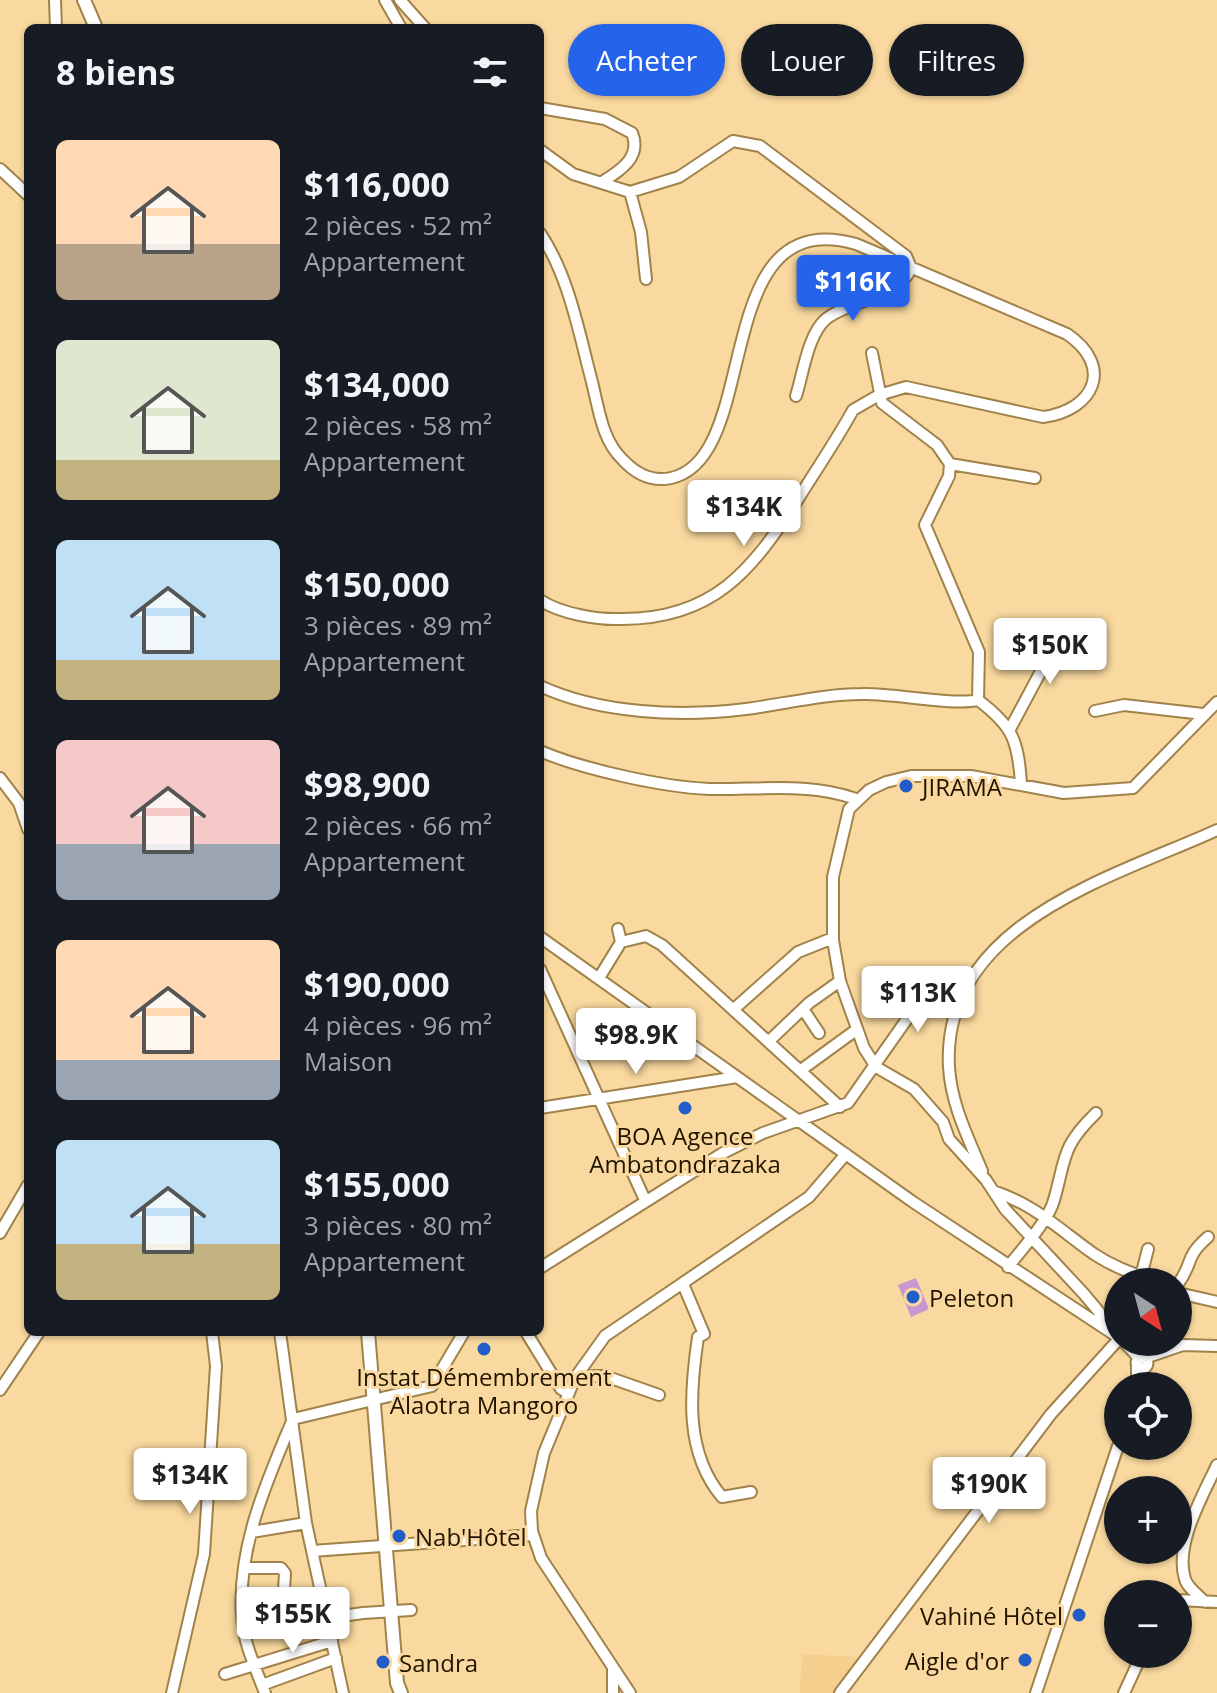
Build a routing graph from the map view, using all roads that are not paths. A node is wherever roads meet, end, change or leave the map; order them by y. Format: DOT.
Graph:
graph roads {
  1 [pos="55,0"];
  2 [pos="84,0"];
  3 [pos="385,0"];
  4 [pos="400,0"];
  5 [pos="56,24"];
  6 [pos="94,24"];
  7 [pos="399,24"];
  8 [pos="421,24"];
  9 [pos="544,109"];
  10 [pos="544,153"];
  11 [pos="0,169"];
  12 [pos="602,182"];
  13 [pos="24,191"];
  14 [pos="630,192"];
  15 [pos="544,240"];
  16 [pos="911,268"];
  17 [pos="646,279"];
  18 [pos="872,353"];
  19 [pos="879,395"];
  20 [pos="796,396"];
  21 [pos="950,464"];
  22 [pos="1035,478"];
  23 [pos="544,601"];
  24 [pos="1042,635"];
  25 [pos="544,687"];
  26 [pos="978,700"];
  27 [pos="1217,702"];
  28 [pos="1095,711"];
  29 [pos="1203,714"];
  30 [pos="1010,729"];
  31 [pos="544,752"];
  32 [pos="0,778"];
  33 [pos="1021,783"];
  34 [pos="856,799"];
  35 [pos="24,817"];
  36 [pos="1217,830"];
  37 [pos="618,929"];
  38 [pos="833,938"];
  39 [pos="544,940"];
  40 [pos="621,942"];
  41 [pos="544,978"];
  42 [pos="599,978"];
  43 [pos="840,981"];
  44 [pos="933,982"];
  45 [pos="734,1009"];
  46 [pos="803,1009"];
  47 [pos="856,1030"];
  48 [pos="819,1033"];
  49 [pos="769,1041"];
  50 [pos="876,1067"];
  51 [pos="801,1070"];
  52 [pos="737,1077"];
  53 [pos="599,1100"];
  54 [pos="544,1107"];
  55 [pos="840,1107"];
  56 [pos="1096,1113"];
  57 [pos="801,1121"];
  58 [pos="846,1154"];
  59 [pos="986,1180"];
  60 [pos="993,1191"];
  61 [pos="24,1192"];
  62 [pos="645,1200"];
  63 [pos="1045,1214"];
  64 [pos="0,1233"];
  65 [pos="1031,1237"];
  66 [pos="1208,1237"];
  67 [pos="1148,1249"];
  68 [pos="544,1265"];
  69 [pos="1008,1267"];
  70 [pos="1119,1268"];
  71 [pos="1143,1268"];
  72 [pos="1187,1268"];
  73 [pos="683,1284"];
  74 [pos="1192,1296"];
  75 [pos="1217,1302"];
  76 [pos="1102,1324"];
  77 [pos="36,1336"];
  78 [pos="212,1336"];
  79 [pos="281,1336"];
  80 [pos="368,1336"];
  81 [pos="462,1336"];
  82 [pos="528,1336"];
  83 [pos="1217,1346"];
  84 [pos="1104,1354"];
  85 [pos="1140,1368"];
  86 [pos="576,1376"];
  87 [pos="0,1390"];
  88 [pos="569,1393"];
  89 [pos="659,1395"];
  90 [pos="374,1400"];
  91 [pos="293,1419"];
  92 [pos="1113,1460"];
  93 [pos="1217,1465"];
  94 [pos="751,1492"];
  95 [pos="306,1523"];
  96 [pos="252,1532"];
  97 [pos="533,1535"];
  98 [pos="387,1546"];
  99 [pos="312,1551"];
  100 [pos="245,1568"];
  101 [pos="1192,1601"];
  102 [pos="1205,1602"];
  103 [pos="1217,1602"];
  104 [pos="411,1610"];
  105 [pos="389,1612"];
  106 [pos="326,1618"];
  107 [pos="282,1625"];
  108 [pos="244,1630"];
  109 [pos="332,1641"];
  110 [pos="336,1658"];
  111 [pos="254,1666"];
  112 [pos="612,1668"];
  113 [pos="1136,1668"];
  114 [pos="225,1674"];
  115 [pos="263,1689"];
  116 [pos="172,1693"];
  117 [pos="343,1693"];
  118 [pos="401,1693"];
  119 [pos="613,1693"];
  120 [pos="630,1693"];
  121 [pos="840,1693"];
  122 [pos="1036,1693"];
  123 [pos="1124,1693"];
  1 -- 5 [label="street"];
  2 -- 6 [label="main road"];
  3 -- 7 [label="street"];
  4 -- 8 [label="street"];
  9 -- 12 [label="street"];
  10 -- 12 [label="street"];
  11 -- 13 [label="street"];
  12 -- 14 [label="street"];
  14 -- 16 [label="street"];
  14 -- 17 [label="street"];
  15 -- 16 [label="street"];
  16 -- 19 [label="street"];
  16 -- 20 [label="street"];
  18 -- 19 [label="street"];
  19 -- 21 [label="street"];
  19 -- 23 [label="street"];
  21 -- 22 [label="street"];
  21 -- 26 [label="street"];
  24 -- 30 [label="street"];
  25 -- 26 [label="street"];
  26 -- 30 [label="street"];
  27 -- 29 [label="street"];
  28 -- 29 [label="street"];
  29 -- 33 [label="street"];
  30 -- 33 [label="street"];
  31 -- 34 [label="street"];
  32 -- 35 [label="street"];
  33 -- 34 [label="street"];
  34 -- 38 [label="street"];
  36 -- 59 [label="street"];
  37 -- 40 [label="street"];
  38 -- 43 [label="street"];
  38 -- 45 [label="street"];
  39 -- 42 [label="street"];
  40 -- 42 [label="street"];
  40 -- 45 [label="street"];
  41 -- 53 [label="street"];
  42 -- 52 [label="street"];
  43 -- 46 [label="street"];
  43 -- 47 [label="street"];
  44 -- 50 [label="street"];
  45 -- 49 [label="street"];
  46 -- 48 [label="street"];
  46 -- 49 [label="street"];
  47 -- 50 [label="street"];
  47 -- 51 [label="street"];
  49 -- 51 [label="street"];
  50 -- 55 [label="street"];
  50 -- 59 [label="street"];
  51 -- 55 [label="street"];
  52 -- 53 [label="street"];
  52 -- 57 [label="street"];
  53 -- 54 [label="street"];
  53 -- 62 [label="street"];
  55 -- 57 [label="street"];
  56 -- 63 [label="street"];
  57 -- 58 [label="street"];
  57 -- 62 [label="street"];
  58 -- 69 [label="street"];
  58 -- 73 [label="street"];
  59 -- 60 [label="street"];
  60 -- 63 [label="street"];
  60 -- 65 [label="street"];
  61 -- 64 [label="street"];
  62 -- 68 [label="street"];
  63 -- 65 [label="street"];
  63 -- 70 [label="street"];
  65 -- 69 [label="street"];
  65 -- 76 [label="street"];
  66 -- 72 [label="street"];
  67 -- 71 [label="street"];
  69 -- 76 [label="street"];
  73 -- 86 [label="street"];
  73 -- 94 [label="street"];
  74 -- 75 [label="street"];
  77 -- 87 [label="street"];
  78 -- 116 [label="street"];
  79 -- 91 [label="street"];
  80 -- 90 [label="main road"];
  81 -- 90 [label="street"];
  82 -- 88 [label="street"];
  83 -- 85 [label="street"];
  84 -- 121 [label="street"];
  86 -- 88 [label="street"];
  86 -- 89 [label="street"];
  88 -- 97 [label="street"];
  90 -- 91 [label="street"];
  90 -- 98 [label="main road"];
  91 -- 95 [label="street"];
  91 -- 96 [label="street"];
  92 -- 122 [label="street"];
  93 -- 102 [label="street"];
  95 -- 96 [label="street"];
  95 -- 99 [label="street"];
  96 -- 100 [label="street"];
  97 -- 98 [label="street"];
  97 -- 112 [label="street"];
  98 -- 99 [label="street"];
  98 -- 105 [label="main road"];
  99 -- 106 [label="street"];
  100 -- 107 [label="street"];
  100 -- 108 [label="street"];
  101 -- 102 [label="street"];
  102 -- 103 [label="street"];
  104 -- 105 [label="street"];
  105 -- 106 [label="street"];
  105 -- 118 [label="main road"];
  106 -- 107 [label="street"];
  106 -- 109 [label="street"];
  107 -- 108 [label="street"];
  108 -- 111 [label="street"];
  109 -- 110 [label="street"];
  109 -- 111 [label="street"];
  110 -- 115 [label="street"];
  110 -- 117 [label="street"];
  111 -- 114 [label="street"];
  111 -- 115 [label="street"];
  112 -- 119 [label="street"];
  112 -- 120 [label="street"];
  113 -- 123 [label="street"];
}
